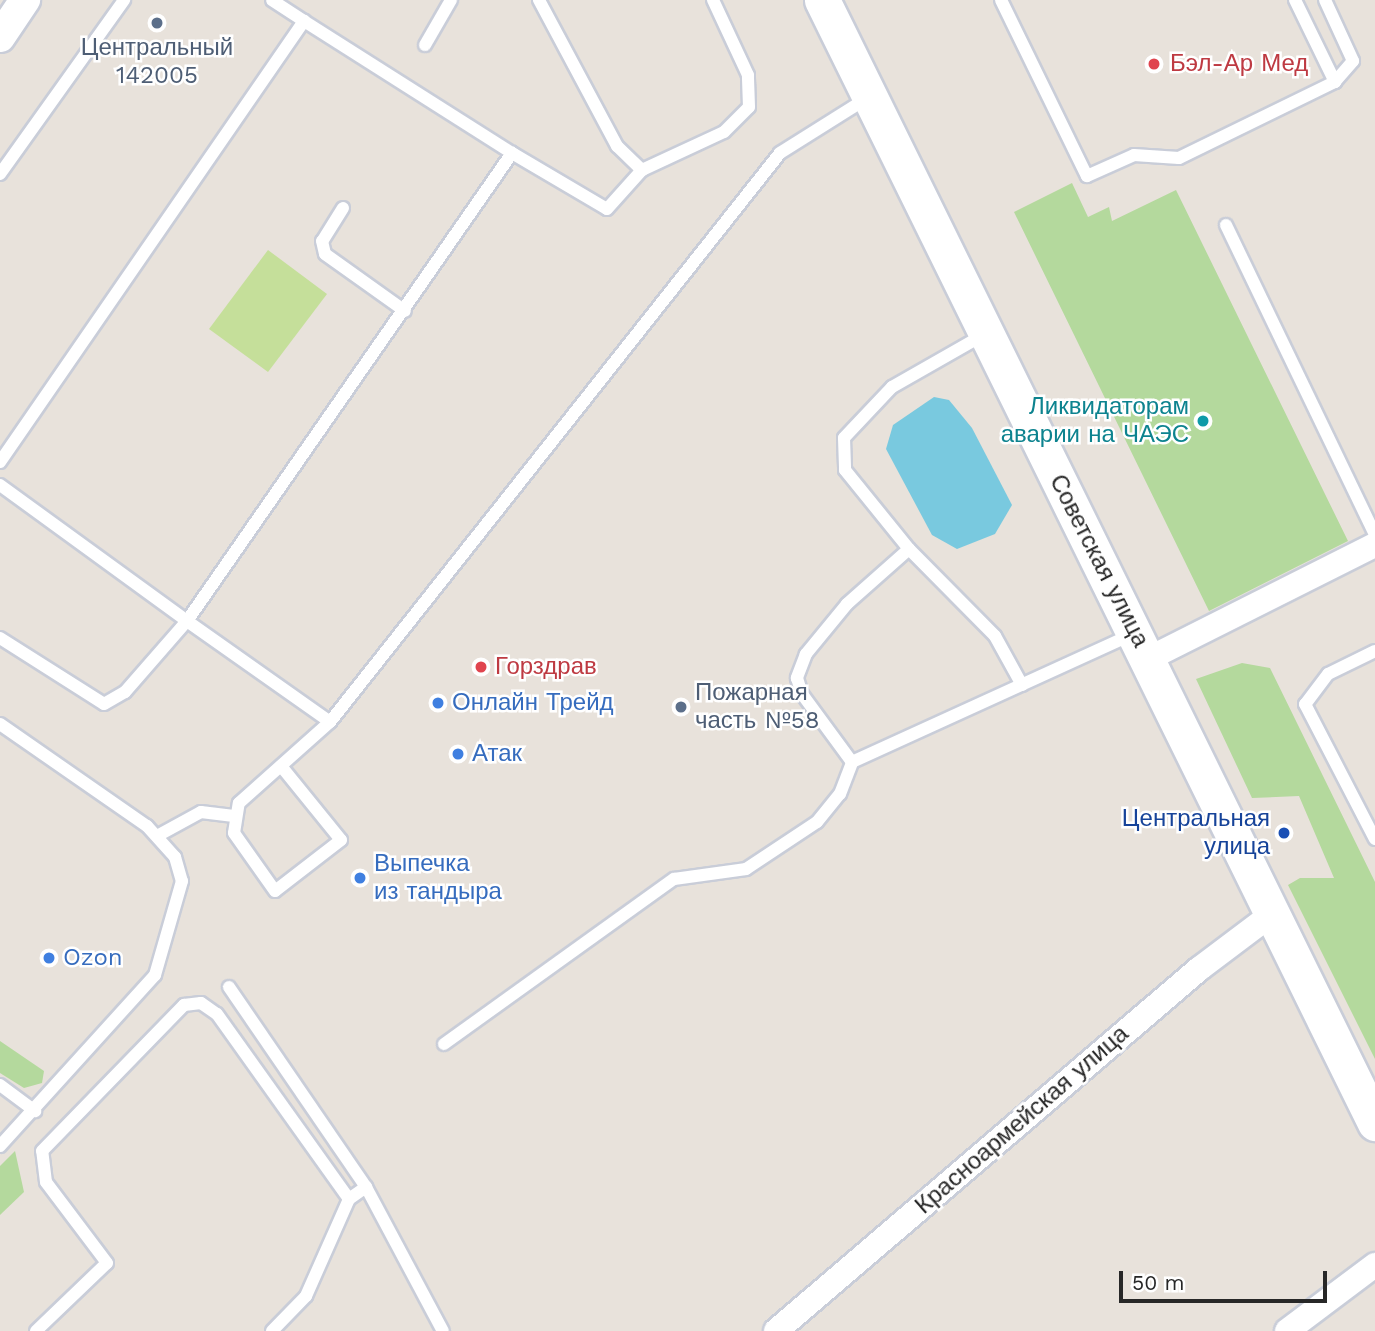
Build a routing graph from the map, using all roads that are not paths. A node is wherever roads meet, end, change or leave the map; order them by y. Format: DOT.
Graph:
graph roads {
  1 [pos="25,0"];
  2 [pos="124,0"];
  3 [pos="272,0"];
  4 [pos="451,0"];
  5 [pos="539,0"];
  6 [pos="713,0"];
  7 [pos="822,0"];
  8 [pos="1001,0"];
  9 [pos="1295,0"];
  10 [pos="1325,0"];
  11 [pos="304,21"];
  12 [pos="0,37"];
  13 [pos="425,45"];
  14 [pos="1335,82"];
  15 [pos="869,97"];
  16 [pos="512,153"];
  17 [pos="642,170"];
  18 [pos="0,174"];
  19 [pos="343,208"];
  20 [pos="1226,225"];
  21 [pos="405,311"];
  22 [pos="985,334"];
  23 [pos="0,462"];
  24 [pos="0,485"];
  25 [pos="1375,535"];
  26 [pos="1375,545"];
  27 [pos="909,549"];
  28 [pos="187,621"];
  29 [pos="0,638"];
  30 [pos="1141,646"];
  31 [pos="1375,650"];
  32 [pos="1022,685"];
  33 [pos="330,722"];
  34 [pos="0,724"];
  35 [pos="852,762"];
  36 [pos="281,766"];
  37 [pos="232,817"];
  38 [pos="157,836"];
  39 [pos="1375,839"];
  40 [pos="1272,914"];
  41 [pos="229,987"];
  42 [pos="444,1044"];
  43 [pos="0,1085"];
  44 [pos="34,1111"];
  45 [pos="1375,1123"];
  46 [pos="0,1146"];
  47 [pos="366,1187"];
  48 [pos="349,1199"];
  49 [pos="1375,1265"];
  50 [pos="36,1331"];
  51 [pos="272,1331"];
  52 [pos="443,1331"];
  53 [pos="776,1331"];
  54 [pos="1287,1331"];
  1 -- 12 [label="street"];
  2 -- 18 [label="lane"];
  3 -- 11 [label="lane"];
  4 -- 13 [label="lane"];
  5 -- 17 [label="lane"];
  6 -- 17 [label="lane"];
  7 -- 15 [label="main road, Советская улица"];
  8 -- 14 [label="lane"];
  9 -- 14 [label="lane"];
  10 -- 14 [label="lane"];
  11 -- 16 [label="lane"];
  11 -- 23 [label="lane"];
  15 -- 22 [label="main road, Советская улица"];
  15 -- 33 [label="lane"];
  16 -- 17 [label="lane"];
  16 -- 21 [label="lane"];
  19 -- 21 [label="lane"];
  20 -- 25 [label="lane"];
  21 -- 28 [label="lane"];
  22 -- 27 [label="lane"];
  22 -- 30 [label="main road, Советская улица"];
  24 -- 28 [label="lane"];
  26 -- 30 [label="street"];
  27 -- 32 [label="lane"];
  27 -- 35 [label="lane"];
  28 -- 29 [label="lane"];
  28 -- 33 [label="lane"];
  30 -- 32 [label="lane"];
  30 -- 40 [label="main road, Советская улица"];
  31 -- 39 [label="lane"];
  32 -- 35 [label="lane"];
  33 -- 36 [label="lane"];
  34 -- 38 [label="lane"];
  35 -- 42 [label="lane"];
  36 -- 37 [label="lane"];
  36 -- 37 [label="lane"];
  37 -- 38 [label="lane"];
  38 -- 44 [label="lane"];
  40 -- 45 [label="main road, Советская улица"];
  40 -- 53 [label="street, Красноармейская улица"];
  41 -- 47 [label="lane"];
  43 -- 44 [label="lane"];
  44 -- 46 [label="lane"];
  47 -- 48 [label="lane"];
  47 -- 52 [label="lane"];
  48 -- 50 [label="lane"];
  48 -- 51 [label="lane"];
  49 -- 54 [label="street"];
}
